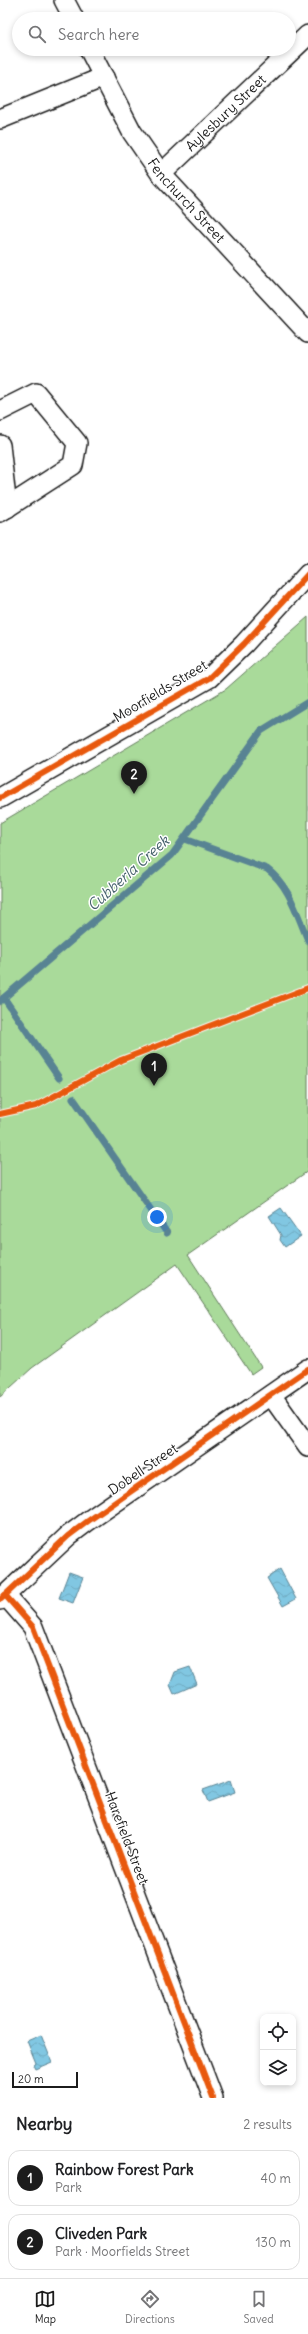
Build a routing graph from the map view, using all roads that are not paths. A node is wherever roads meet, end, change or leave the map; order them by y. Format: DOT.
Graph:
graph roads {
  1 [pos="64,0"];
  2 [pos="70,12"];
  3 [pos="308,35"];
  4 [pos="296,46"];
  5 [pos="93,56"];
  6 [pos="286,56"];
  7 [pos="104,77"];
  8 [pos="0,119"];
  9 [pos="161,174"];
  10 [pos="308,333"];
  11 [pos="0,411"];
  12 [pos="0,445"];
  13 [pos="4,510"];
  14 [pos="308,574"];
  15 [pos="0,798"];
  16 [pos="308,1369"];
  17 [pos="271,1395"];
  18 [pos="308,1447"];
  19 [pos="2,1597"];
  20 [pos="213,2098"];
  1 -- 2 [label="street"];
  3 -- 4 [label="street, Aylesbury Street"];
  5 -- 7 [label="street, Fenchurch Street"];
  6 -- 9 [label="street, Aylesbury Street"];
  7 -- 8 [label="street"];
  7 -- 9 [label="street, Fenchurch Street"];
  9 -- 10 [label="street, Fenchurch Street"];
  11 -- 13 [label="street"];
  12 -- 13 [label="street"];
  14 -- 15 [label="street, Moorfields Street"];
  16 -- 17 [label="street, Dobell Street"];
  17 -- 18 [label="street"];
  17 -- 19 [label="street, Dobell Street"];
  19 -- 20 [label="street, Harefield Street"];
}
